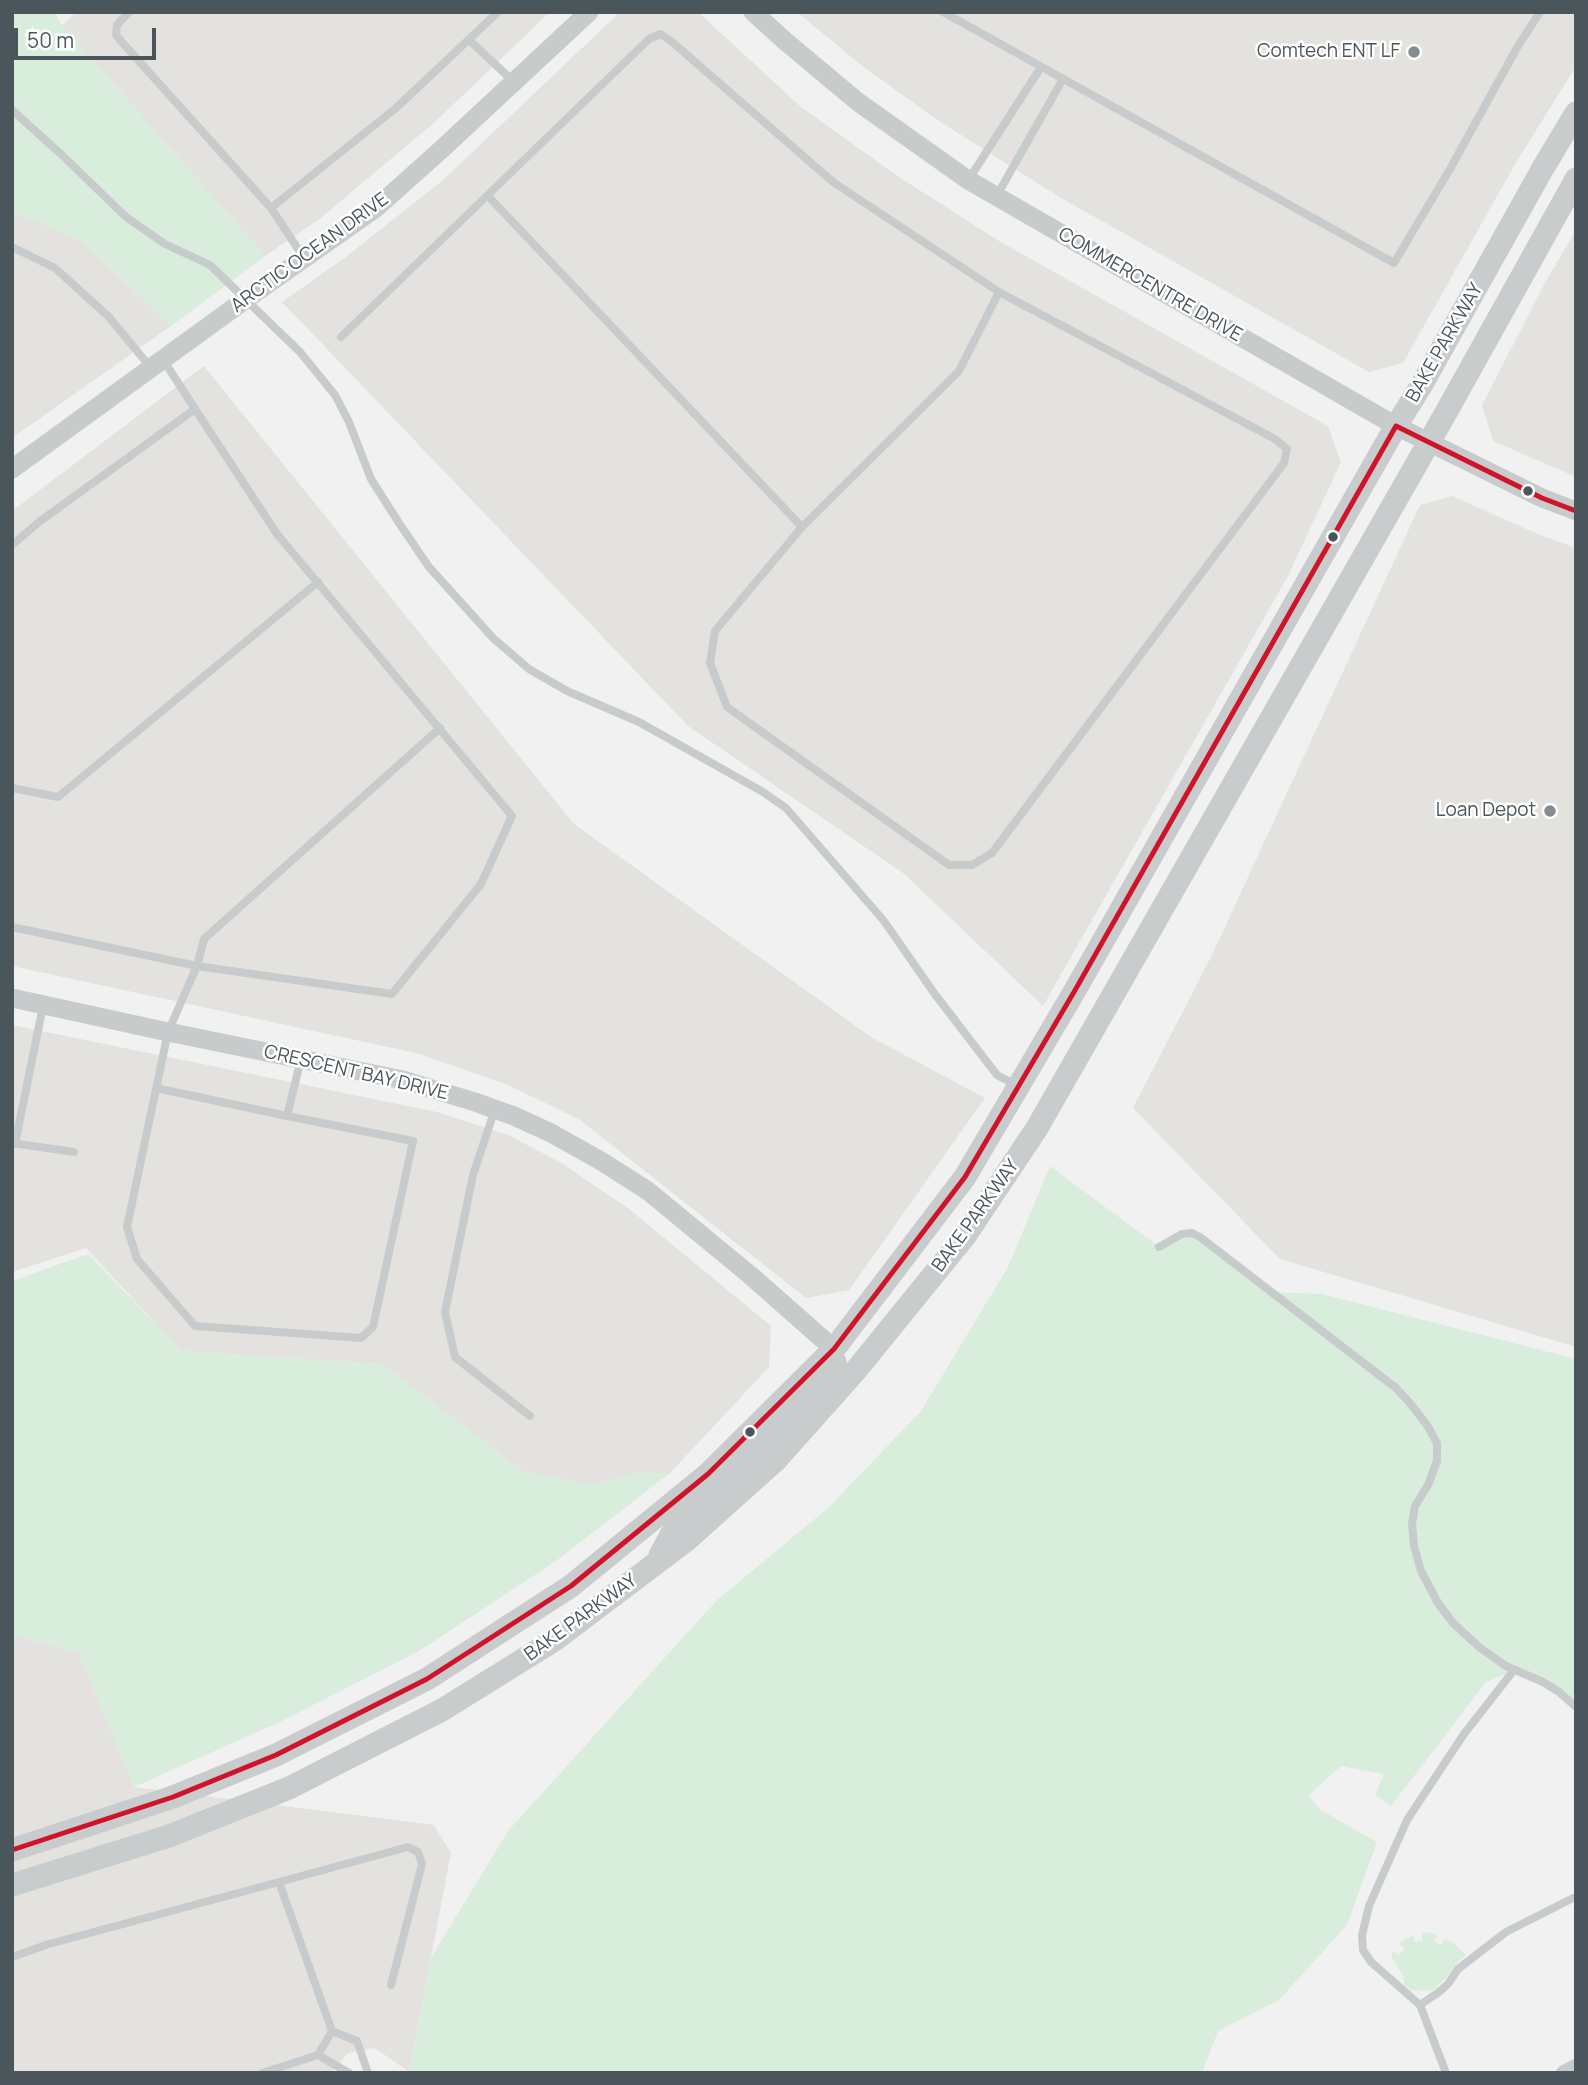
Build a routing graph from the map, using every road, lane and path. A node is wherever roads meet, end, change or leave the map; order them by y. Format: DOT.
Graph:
graph roads {
  1 [pos="129,12"];
  2 [pos="498,12"];
  3 [pos="589,12"];
  4 [pos="754,12"];
  5 [pos="943,12"];
  6 [pos="1540,12"];
  7 [pos="469,40"];
  8 [pos="1041,66"];
  9 [pos="1063,79"];
  10 [pos="513,81"];
  11 [pos="12,110"];
  12 [pos="1576,113"];
  13 [pos="1576,179"];
  14 [pos="968,180"];
  15 [pos="488,196"];
  16 [pos="996,197"];
  17 [pos="271,208"];
  18 [pos="12,247"];
  19 [pos="304,258"];
  20 [pos="999,292"];
  21 [pos="246,299"];
  22 [pos="341,337"];
  23 [pos="157,364"];
  24 [pos="195,409"];
  25 [pos="1396,426"];
  26 [pos="1428,443"];
  27 [pos="12,469"];
  28 [pos="1576,511"];
  29 [pos="802,527"];
  30 [pos="12,545"];
  31 [pos="318,582"];
  32 [pos="440,728"];
  33 [pos="12,788"];
  34 [pos="12,928"];
  35 [pos="197,966"];
  36 [pos="12,998"];
  37 [pos="43,1005"];
  38 [pos="168,1032"];
  39 [pos="302,1059"];
  40 [pos="1018,1087"];
  41 [pos="156,1088"];
  42 [pos="495,1109"];
  43 [pos="287,1116"];
  44 [pos="13,1143"];
  45 [pos="74,1152"];
  46 [pos="1159,1247"];
  47 [pos="834,1349"];
  48 [pos="530,1416"];
  49 [pos="654,1565"];
  50 [pos="1514,1670"];
  51 [pos="1576,1707"];
  52 [pos="12,1850"];
  53 [pos="279,1882"];
  54 [pos="12,1885"];
  55 [pos="1573,1898"];
  56 [pos="12,1957"];
  57 [pos="391,1985"];
  58 [pos="1420,2005"];
  59 [pos="332,2031"];
  60 [pos="318,2055"];
  61 [pos="1576,2067"];
  62 [pos="262,2073"];
  63 [pos="349,2073"];
  64 [pos="368,2073"];
  65 [pos="1446,2073"];
  66 [pos="1564,2073"];
  1 -- 17 [label="lane"];
  2 -- 7 [label="lane"];
  3 -- 10 [label="street, ARCTIC OCEAN DRIVE"];
  4 -- 14 [label="street, COMMERCENTRE DRIVE"];
  5 -- 8 [label="lane"];
  6 -- 9 [label="lane"];
  7 -- 10 [label="lane"];
  7 -- 17 [label="lane"];
  8 -- 9 [label="lane"];
  8 -- 14 [label="lane"];
  9 -- 16 [label="lane"];
  10 -- 19 [label="street, ARCTIC OCEAN DRIVE"];
  11 -- 21 [label="lane"];
  12 -- 25 [label="main road, BAKE PARKWAY"];
  13 -- 26 [label="main road, BAKE PARKWAY"];
  14 -- 16 [label="street, COMMERCENTRE DRIVE"];
  15 -- 20 [label="lane"];
  15 -- 22 [label="lane"];
  15 -- 29 [label="lane"];
  16 -- 25 [label="street, COMMERCENTRE DRIVE"];
  17 -- 19 [label="lane"];
  18 -- 23 [label="lane"];
  19 -- 21 [label="street, ARCTIC OCEAN DRIVE"];
  20 -- 29 [label="lane"];
  20 -- 29 [label="lane"];
  21 -- 23 [label="street, ARCTIC OCEAN DRIVE"];
  21 -- 40 [label="lane"];
  23 -- 24 [label="lane"];
  23 -- 27 [label="street, ARCTIC OCEAN DRIVE"];
  24 -- 30 [label="lane"];
  24 -- 31 [label="lane"];
  25 -- 26 [label="street, COMMERCENTRE DRIVE"];
  25 -- 40 [label="main road, BAKE PARKWAY"];
  26 -- 28 [label="street, COMMERCENTRE DRIVE"];
  26 -- 49 [label="main road, BAKE PARKWAY"];
  31 -- 32 [label="lane"];
  31 -- 33 [label="lane"];
  32 -- 35 [label="lane"];
  32 -- 35 [label="lane"];
  34 -- 35 [label="lane"];
  35 -- 38 [label="lane"];
  36 -- 37 [label="street, CRESCENT BAY DRIVE"];
  37 -- 38 [label="street, CRESCENT BAY DRIVE"];
  37 -- 44 [label="lane"];
  38 -- 39 [label="street, CRESCENT BAY DRIVE"];
  38 -- 41 [label="lane"];
  39 -- 42 [label="street, CRESCENT BAY DRIVE"];
  39 -- 43 [label="lane"];
  40 -- 47 [label="main road, BAKE PARKWAY"];
  41 -- 43 [label="lane"];
  41 -- 43 [label="lane"];
  42 -- 47 [label="street, CRESCENT BAY DRIVE"];
  42 -- 48 [label="lane"];
  44 -- 45 [label="lane"];
  46 -- 50 [label="lane"];
  47 -- 49 [label="main road"];
  47 -- 52 [label="main road, BAKE PARKWAY"];
  49 -- 54 [label="main road, BAKE PARKWAY"];
  50 -- 51 [label="lane"];
  50 -- 58 [label="lane"];
  53 -- 56 [label="lane"];
  53 -- 57 [label="lane"];
  53 -- 59 [label="lane"];
  55 -- 58 [label="lane"];
  58 -- 65 [label="lane"];
  59 -- 60 [label="lane"];
  59 -- 64 [label="lane"];
  60 -- 62 [label="lane"];
  60 -- 63 [label="lane"];
  61 -- 66 [label="street"];
}
